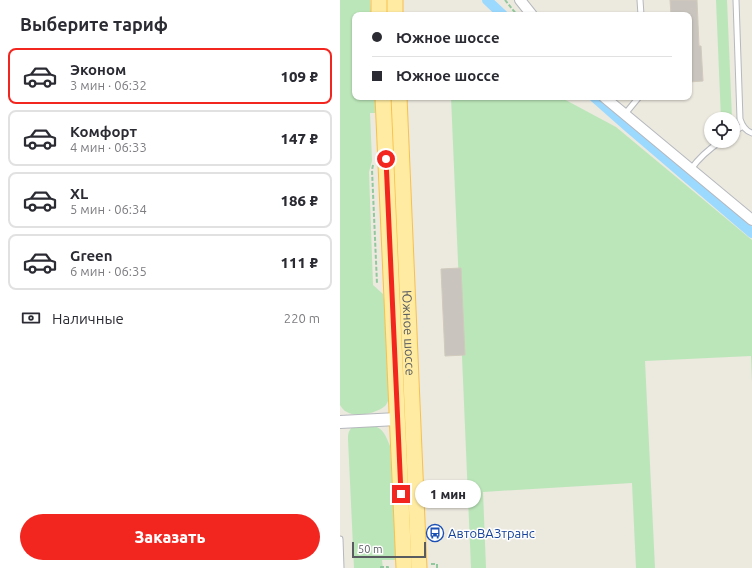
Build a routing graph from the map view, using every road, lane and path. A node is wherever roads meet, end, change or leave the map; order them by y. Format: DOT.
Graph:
graph roads {
  1 [pos="379,0"];
  2 [pos="394,0"];
  3 [pos="505,0"];
  4 [pos="520,0"];
  5 [pos="640,0"];
  6 [pos="736,0"];
  7 [pos="379,12"];
  8 [pos="395,12"];
  9 [pos="515,12"];
  10 [pos="530,12"];
  11 [pos="641,12"];
  12 [pos="383,100"];
  13 [pos="399,100"];
  14 [pos="608,100"];
  15 [pos="637,100"];
  16 [pos="625,114"];
  17 [pos="743,126"];
  18 [pos="740,128"];
  19 [pos="752,133"];
  20 [pos="711,148"];
  21 [pos="374,160"];
  22 [pos="691,169"];
  23 [pos="752,220"];
  24 [pos="377,284"];
  25 [pos="397,419"];
  26 [pos="340,422"];
  27 [pos="340,539"];
  28 [pos="341,568"];
  29 [pos="381,568"];
  30 [pos="388,568"];
  31 [pos="404,568"];
  32 [pos="419,568"];
  33 [pos="430,568"];
  34 [pos="437,568"];
  1 -- 7 [label="main road"];
  2 -- 8 [label="main road"];
  3 -- 9 [label="path"];
  4 -- 10 [label="street"];
  5 -- 11 [label="lane"];
  6 -- 17 [label="lane"];
  12 -- 25 [label="main road, Южное шоссе"];
  13 -- 32 [label="main road, Южное шоссе"];
  14 -- 16 [label="street"];
  15 -- 16 [label="lane"];
  16 -- 22 [label="street"];
  17 -- 18 [label="lane"];
  17 -- 19 [label="lane"];
  20 -- 22 [label="lane"];
  21 -- 24 [label="path"];
  22 -- 23 [label="street"];
  25 -- 26 [label="street"];
  25 -- 31 [label="main road, Южное шоссе"];
  27 -- 28 [label="lane"];
  29 -- 30 [label="path"];
  33 -- 34 [label="path"];
}
